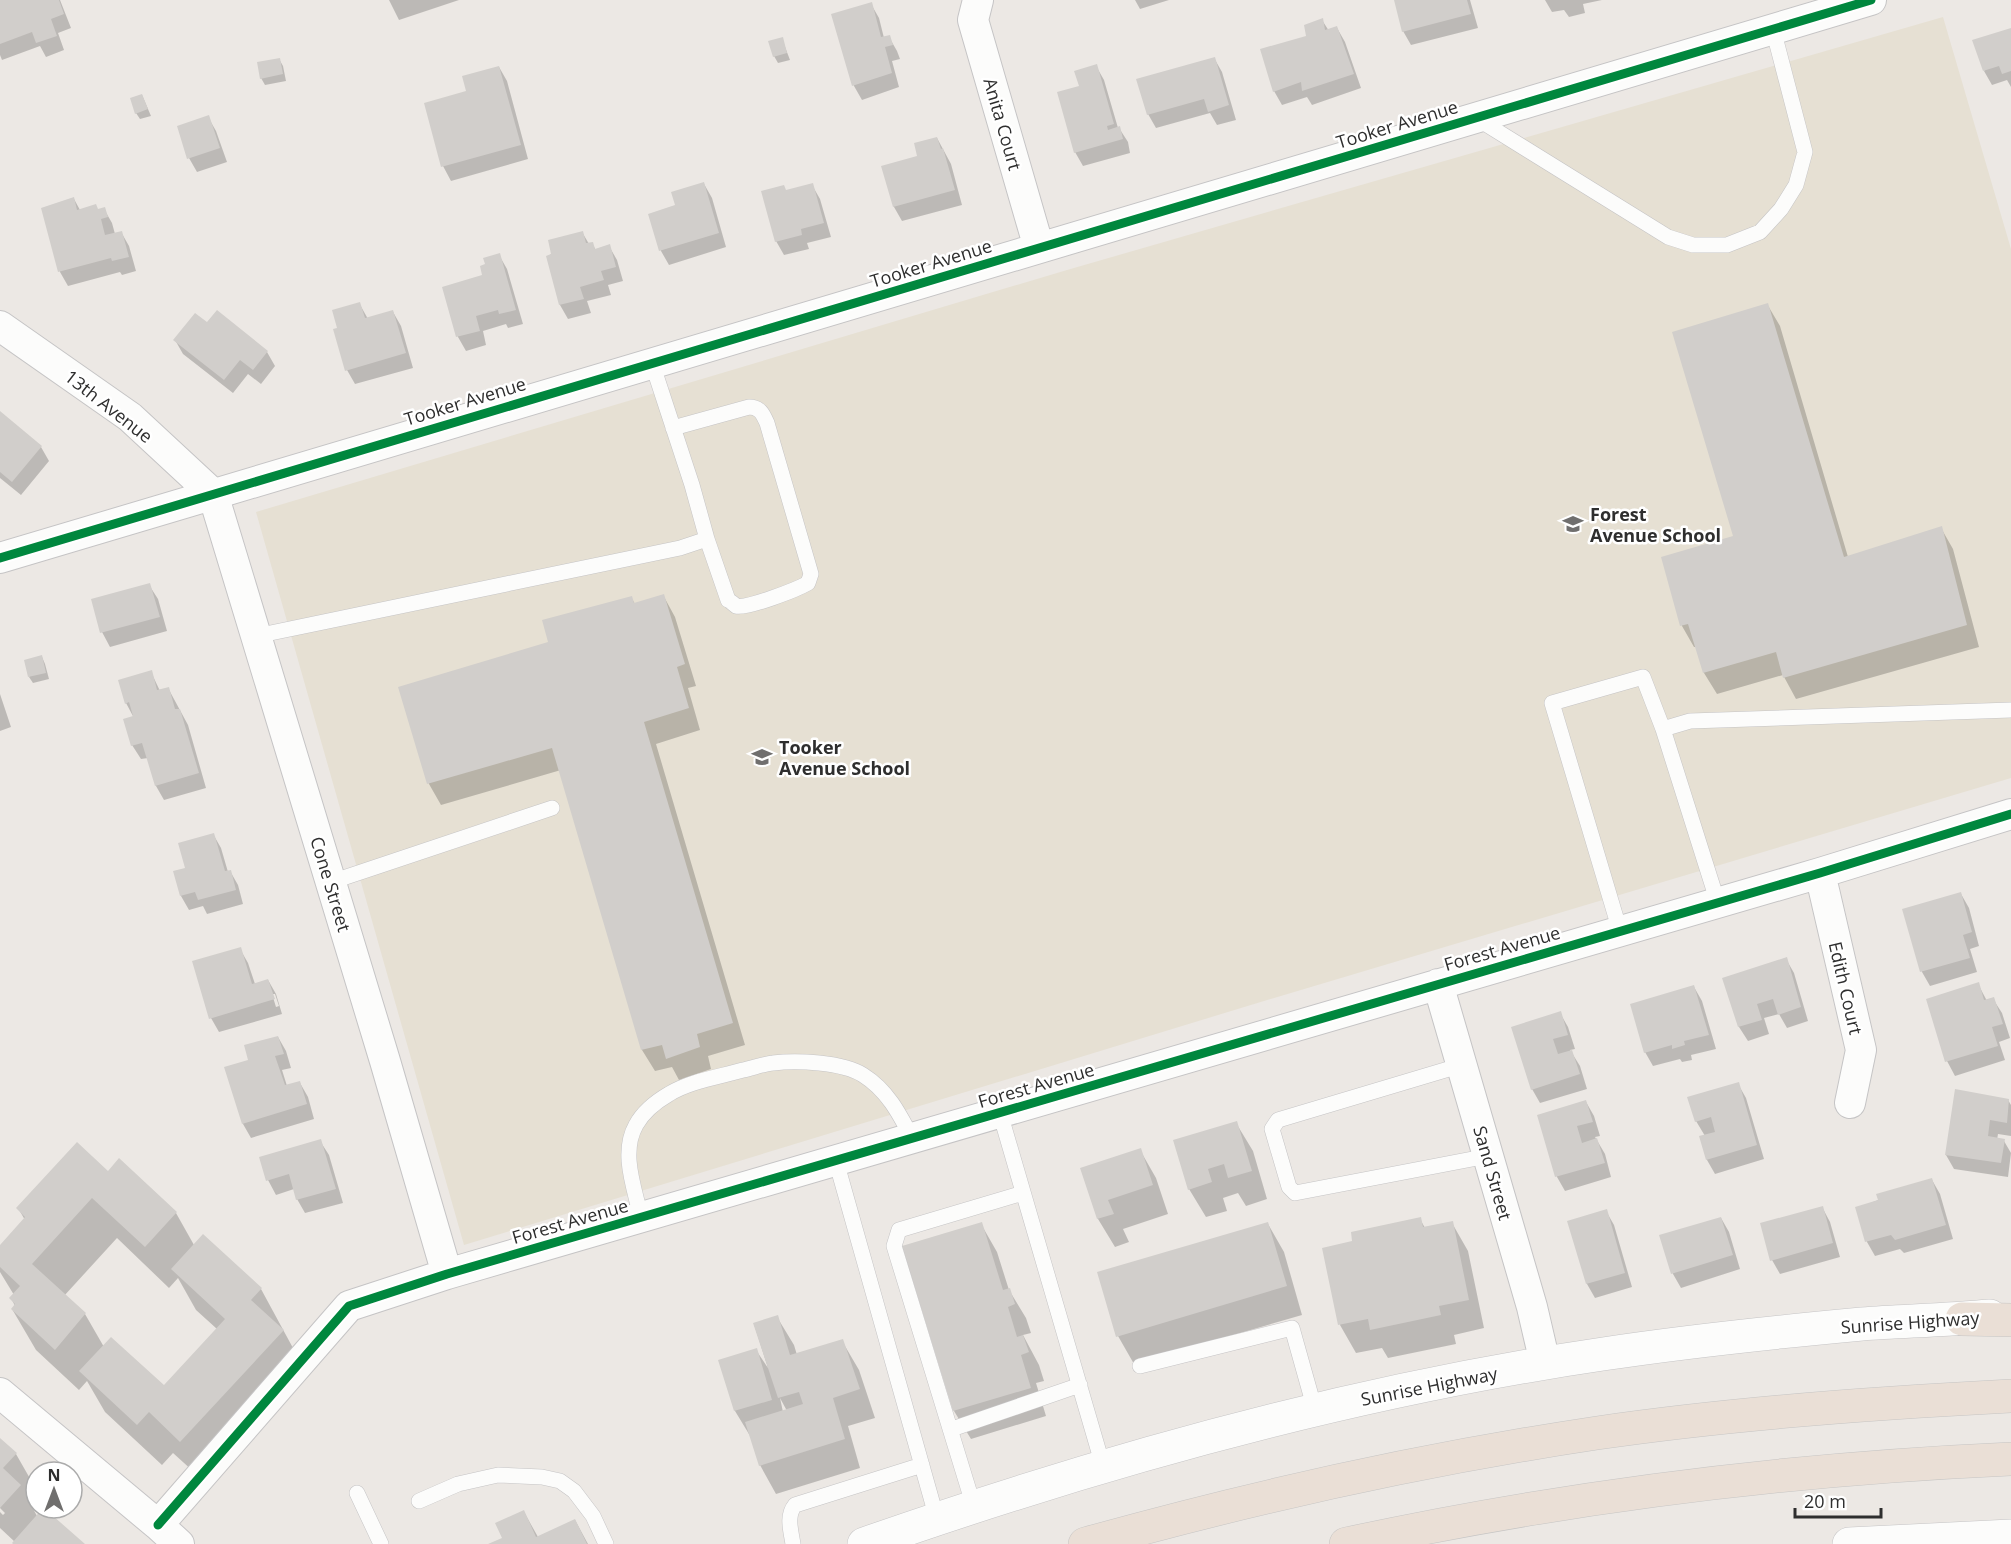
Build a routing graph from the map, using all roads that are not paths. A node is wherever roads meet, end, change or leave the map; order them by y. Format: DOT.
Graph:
graph roads {
  1 [pos="978,0"];
  2 [pos="1871,0"];
  3 [pos="1773,29"];
  4 [pos="1476,118"];
  5 [pos="1039,248"];
  6 [pos="0,326"];
  7 [pos="652,363"];
  8 [pos="673,428"];
  9 [pos="213,494"];
  10 [pos="707,539"];
  11 [pos="0,558"];
  12 [pos="256,636"];
  13 [pos="2011,710"];
  14 [pos="1663,729"];
  15 [pos="552,808"];
  16 [pos="2011,814"];
  17 [pos="1820,873"];
  18 [pos="331,882"];
  19 [pos="1718,903"];
  20 [pos="1620,931"];
  21 [pos="1438,984"];
  22 [pos="1462,1065"];
  23 [pos="1850,1103"];
  24 [pos="1000,1113"];
  25 [pos="912,1138"];
  26 [pos="1488,1156"];
  27 [pos="836,1161"];
  28 [pos="1023,1193"];
  29 [pos="641,1218"];
  30 [pos="447,1274"];
  31 [pos="2011,1313"];
  32 [pos="1962,1318"];
  33 [pos="2011,1320"];
  34 [pos="1545,1363"];
  35 [pos="1140,1366"];
  36 [pos="1080,1385"];
  37 [pos="0,1393"];
  38 [pos="2011,1396"];
  39 [pos="1315,1410"];
  40 [pos="952,1429"];
  41 [pos="2011,1459"];
  42 [pos="922,1466"];
  43 [pos="1103,1466"];
  44 [pos="357,1493"];
  45 [pos="419,1502"];
  46 [pos="974,1507"];
  47 [pos="936,1519"];
  48 [pos="169,1534"];
  49 [pos="2011,1536"];
  50 [pos="381,1544"];
  51 [pos="606,1544"];
  52 [pos="793,1544"];
  53 [pos="864,1544"];
  54 [pos="1085,1544"];
  55 [pos="1346,1544"];
  56 [pos="1850,1544"];
  1 -- 5 [label="street, Anita Court"];
  2 -- 3 [label="street, Tooker Avenue"];
  3 -- 4 [label="street, Tooker Avenue"];
  3 -- 4 [label="lane"];
  4 -- 5 [label="street, Tooker Avenue"];
  5 -- 7 [label="street, Tooker Avenue"];
  6 -- 9 [label="street, 13th Avenue"];
  7 -- 8 [label="lane"];
  7 -- 9 [label="street, Tooker Avenue"];
  8 -- 10 [label="lane"];
  8 -- 10 [label="lane"];
  9 -- 11 [label="street, Tooker Avenue"];
  9 -- 12 [label="street, Cone Street"];
  10 -- 12 [label="lane"];
  12 -- 18 [label="street, Cone Street"];
  13 -- 14 [label="lane"];
  14 -- 19 [label="lane"];
  14 -- 20 [label="lane"];
  15 -- 18 [label="lane"];
  16 -- 17 [label="street, Forest Avenue"];
  17 -- 19 [label="street, Forest Avenue"];
  17 -- 23 [label="street, Edith Court"];
  18 -- 30 [label="street, Cone Street"];
  19 -- 20 [label="street, Forest Avenue"];
  20 -- 21 [label="street, Forest Avenue"];
  21 -- 22 [label="street, Sand Street"];
  21 -- 24 [label="street, Forest Avenue"];
  22 -- 26 [label="street, Sand Street"];
  22 -- 26 [label="lane"];
  24 -- 25 [label="street, Forest Avenue"];
  24 -- 28 [label="lane"];
  25 -- 27 [label="street, Forest Avenue"];
  25 -- 29 [label="lane"];
  26 -- 34 [label="street, Sand Street"];
  27 -- 29 [label="street, Forest Avenue"];
  27 -- 42 [label="lane"];
  28 -- 36 [label="lane"];
  28 -- 40 [label="lane"];
  29 -- 30 [label="street, Forest Avenue"];
  30 -- 48 [label="street, Forest Avenue"];
  31 -- 32 [label="main road, Sunrise Highway"];
  32 -- 33 [label="highway"];
  32 -- 34 [label="main road, Sunrise Highway"];
  34 -- 39 [label="main road, Sunrise Highway"];
  35 -- 39 [label="lane"];
  36 -- 40 [label="lane"];
  36 -- 43 [label="lane"];
  37 -- 48 [label="street"];
  38 -- 54 [label="highway"];
  39 -- 43 [label="main road, Sunrise Highway"];
  40 -- 46 [label="lane"];
  41 -- 55 [label="highway"];
  42 -- 47 [label="lane"];
  42 -- 52 [label="lane"];
  43 -- 46 [label="main road, Sunrise Highway"];
  44 -- 50 [label="lane"];
  45 -- 51 [label="lane"];
  46 -- 47 [label="main road, Sunrise Highway"];
  47 -- 53 [label="main road, Sunrise Highway"];
  49 -- 56 [label="main road"];
}
